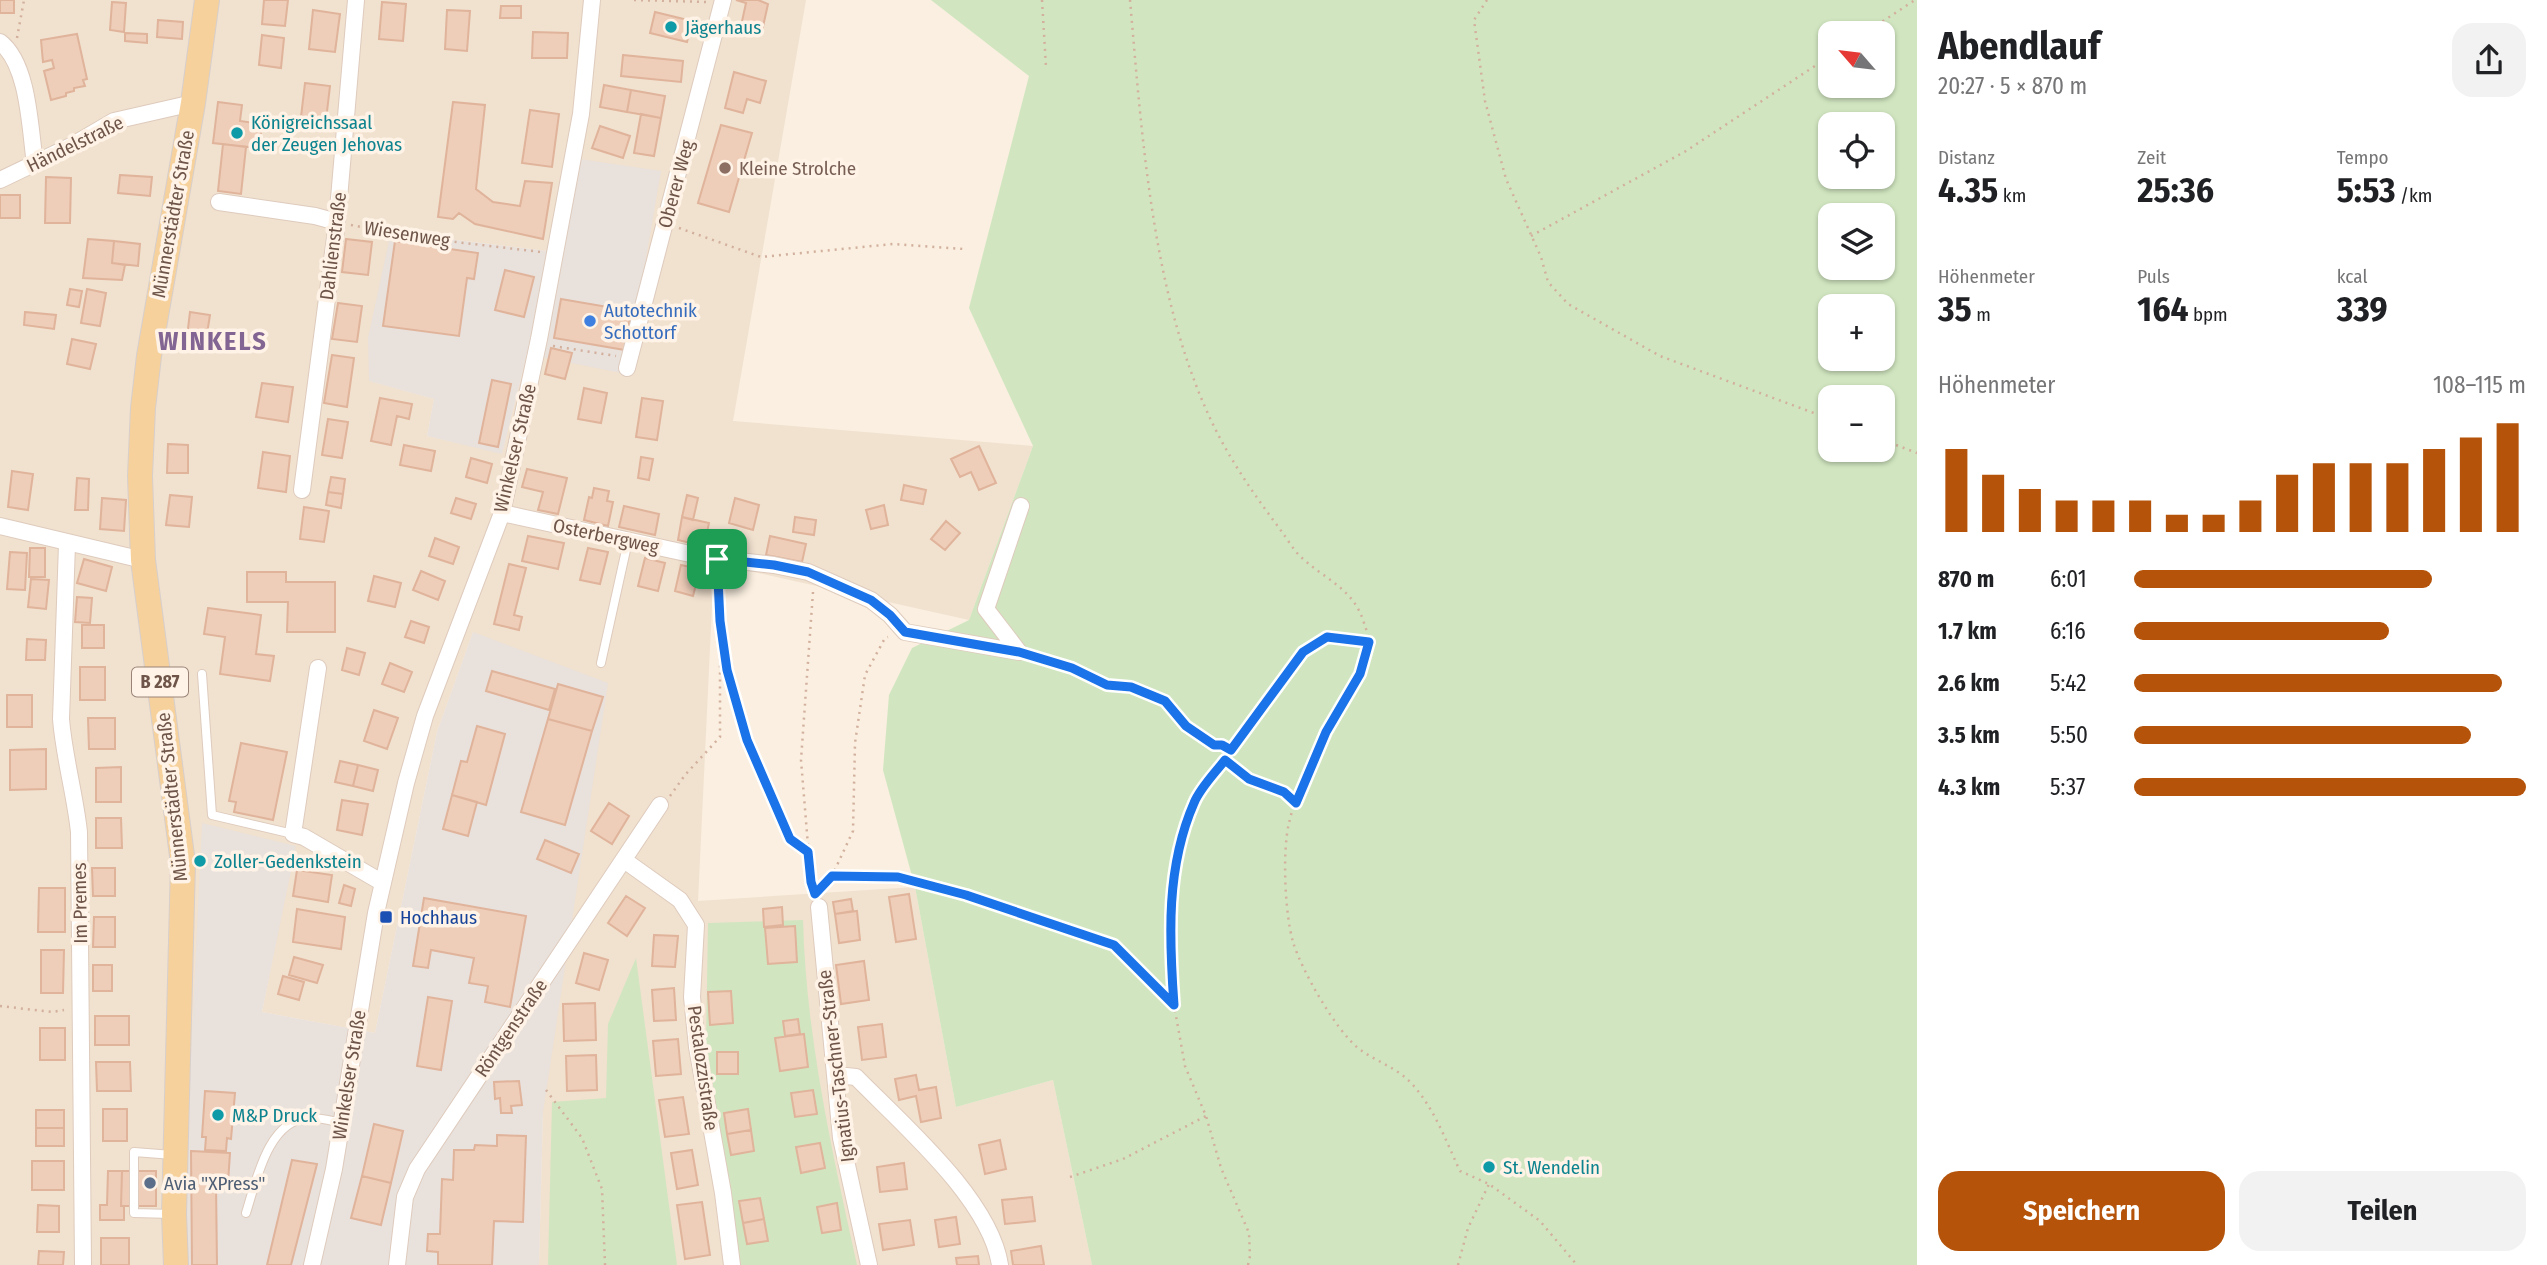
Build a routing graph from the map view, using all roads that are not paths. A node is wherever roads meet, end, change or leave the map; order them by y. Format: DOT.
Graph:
graph roads {
  1 [pos="207,0"];
  2 [pos="356,0"];
  3 [pos="592,0"];
  4 [pos="722,1"];
  5 [pos="0,42"];
  6 [pos="193,103"];
  7 [pos="35,164"];
  8 [pos="0,180"];
  9 [pos="219,202"];
  10 [pos="337,222"];
  11 [pos="628,363"];
  12 [pos="302,490"];
  13 [pos="1021,506"];
  14 [pos="502,513"];
  15 [pos="0,526"];
  16 [pos="628,541"];
  17 [pos="67,544"];
  18 [pos="143,560"];
  19 [pos="601,663"];
  20 [pos="318,668"];
  21 [pos="202,674"];
  22 [pos="665,801"];
  23 [pos="293,834"];
  24 [pos="625,860"];
  25 [pos="383,883"];
  26 [pos="818,907"];
  27 [pos="836,1075"];
  28 [pos="342,1123"];
  29 [pos="176,1156"];
  30 [pos="247,1213"];
  31 [pos="174,1214"];
  32 [pos="83,1265"];
  33 [pos="176,1265"];
  34 [pos="312,1265"];
  35 [pos="397,1265"];
  36 [pos="732,1265"];
  37 [pos="869,1265"];
  38 [pos="1000,1265"];
  1 -- 6 [label="main road, Münnerstädter Straße / B 287"];
  2 -- 10 [label="street, Dahlienstraße"];
  3 -- 14 [label="street, Winkelser Straße"];
  4 -- 11 [label="street, Oberer Weg"];
  5 -- 7 [label="street"];
  6 -- 7 [label="street, Händelstraße"];
  6 -- 18 [label="main road, Münnerstädter Straße / B 287"];
  7 -- 8 [label="street, Händelstraße"];
  9 -- 10 [label="street, Wiesenweg"];
  10 -- 12 [label="street, Dahlienstraße"];
  13 -- 16 [label="street, Osterbergweg"];
  14 -- 16 [label="street, Osterbergweg"];
  14 -- 25 [label="street, Winkelser Straße"];
  15 -- 17 [label="street"];
  16 -- 19 [label="lane"];
  17 -- 18 [label="street"];
  17 -- 32 [label="street, Im Premes"];
  18 -- 29 [label="main road, Münnerstädter Straße / B 287"];
  20 -- 23 [label="street"];
  21 -- 23 [label="lane"];
  22 -- 24 [label="street, Röntgenstraße"];
  23 -- 25 [label="street"];
  24 -- 35 [label="street, Röntgenstraße"];
  24 -- 36 [label="street, Pestalozzistraße"];
  25 -- 28 [label="street, Winkelser Straße"];
  26 -- 27 [label="street, Ignatius-Taschner-Straße"];
  27 -- 37 [label="street, Ignatius-Taschner-Straße"];
  27 -- 38 [label="street"];
  28 -- 30 [label="lane"];
  28 -- 34 [label="street, Winkelser Straße"];
  29 -- 31 [label="main road, Münnerstädter Straße / B 287"];
  29 -- 31 [label="lane"];
  31 -- 33 [label="main road, Münnerstädter Straße / B 287"];
}
